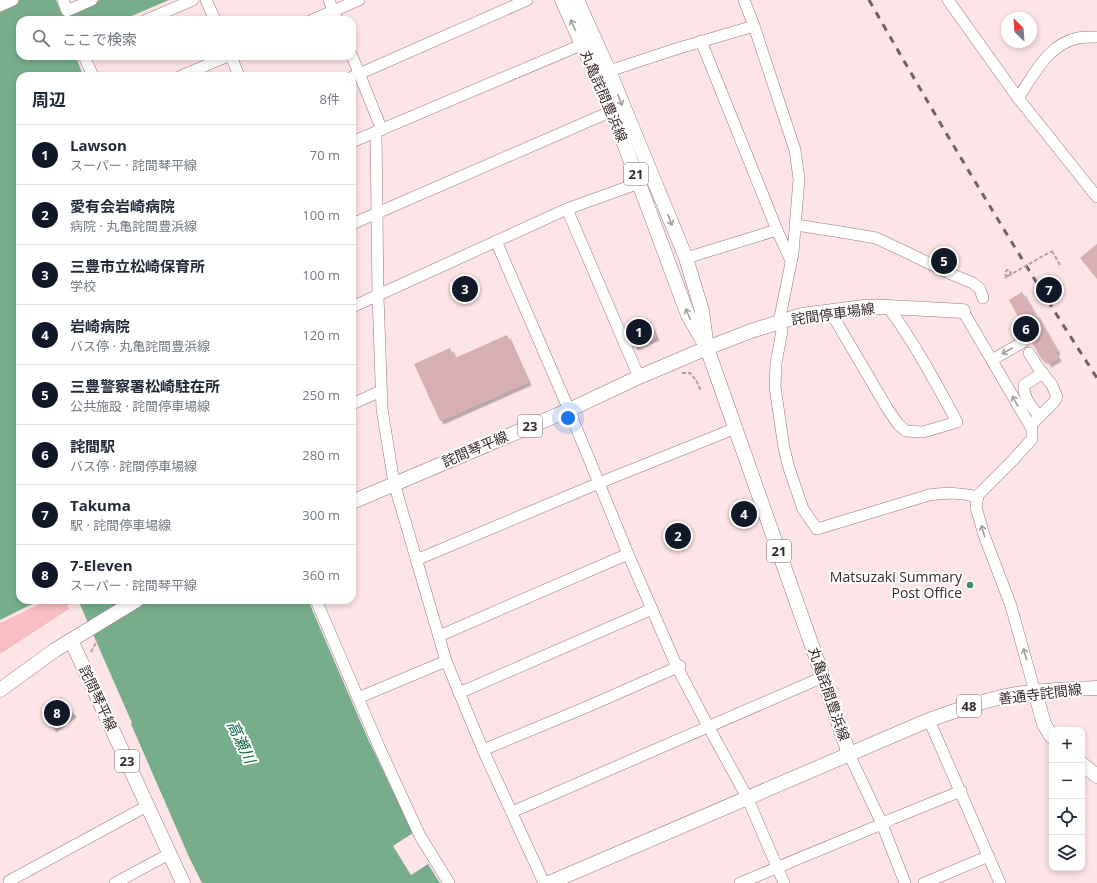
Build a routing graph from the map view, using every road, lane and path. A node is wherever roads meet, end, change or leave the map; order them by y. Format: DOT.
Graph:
graph roads {
  1 [pos="13,0"];
  2 [pos="63,0"];
  3 [pos="92,0"];
  4 [pos="193,0"];
  5 [pos="206,0"];
  6 [pos="328,0"];
  7 [pos="359,0"];
  8 [pos="528,0"];
  9 [pos="562,0"];
  10 [pos="577,0"];
  11 [pos="744,0"];
  12 [pos="948,0"];
  13 [pos="0,6"];
  14 [pos="155,16"];
  15 [pos="213,16"];
  16 [pos="335,16"];
  17 [pos="754,26"];
  18 [pos="1097,37"];
  19 [pos="701,41"];
  20 [pos="588,42"];
  21 [pos="86,60"];
  22 [pos="219,60"];
  23 [pos="231,60"];
  24 [pos="353,60"];
  25 [pos="609,71"];
  26 [pos="91,72"];
  27 [pos="191,72"];
  28 [pos="237,72"];
  29 [pos="355,72"];
  30 [pos="356,75"];
  31 [pos="1018,98"];
  32 [pos="612,111"];
  33 [pos="379,131"];
  34 [pos="356,140"];
  35 [pos="639,183"];
  36 [pos="1097,197"];
  37 [pos="567,209"];
  38 [pos="378,212"];
  39 [pos="356,222"];
  40 [pos="796,225"];
  41 [pos="777,230"];
  42 [pos="496,241"];
  43 [pos="686,258"];
  44 [pos="791,261"];
  45 [pos="1060,265"];
  46 [pos="1004,278"];
  47 [pos="378,296"];
  48 [pos="983,298"];
  49 [pos="356,305"];
  50 [pos="888,307"];
  51 [pos="830,311"];
  52 [pos="963,311"];
  53 [pos="780,322"];
  54 [pos="1023,342"];
  55 [pos="707,348"];
  56 [pos="1029,352"];
  57 [pos="992,360"];
  58 [pos="1043,373"];
  59 [pos="639,378"];
  60 [pos="381,390"];
  61 [pos="356,402"];
  62 [pos="569,410"];
  63 [pos="1040,416"];
  64 [pos="1030,426"];
  65 [pos="736,428"];
  66 [pos="394,483"];
  67 [pos="599,483"];
  68 [pos="978,497"];
  69 [pos="356,500"];
  70 [pos="628,554"];
  71 [pos="416,560"];
  72 [pos="130,604"];
  73 [pos="318,604"];
  74 [pos="652,609"];
  75 [pos="439,636"];
  76 [pos="71,640"];
  77 [pos="446,661"];
  78 [pos="679,666"];
  79 [pos="823,677"];
  80 [pos="1097,688"];
  81 [pos="0,690"];
  82 [pos="1035,692"];
  83 [pos="459,693"];
  84 [pos="358,698"];
  85 [pos="929,720"];
  86 [pos="708,726"];
  87 [pos="1049,732"];
  88 [pos="483,750"];
  89 [pos="849,754"];
  90 [pos="1085,766"];
  91 [pos="1097,776"];
  92 [pos="961,791"];
  93 [pos="747,797"];
  94 [pos="147,806"];
  95 [pos="512,812"];
  96 [pos="882,824"];
  97 [pos="169,854"];
  98 [pos="989,856"];
  99 [pos="778,867"];
  100 [pos="9,883"];
  101 [pos="115,883"];
  102 [pos="182,883"];
  103 [pos="449,883"];
  104 [pos="544,883"];
  105 [pos="549,883"];
  106 [pos="740,883"];
  107 [pos="784,883"];
  108 [pos="905,883"];
  109 [pos="924,883"];
  110 [pos="1000,883"];
  1 -- 13 [label="street"];
  2 -- 3 [label="street"];
  4 -- 14 [label="street"];
  5 -- 15 [label="street"];
  6 -- 16 [label="street"];
  7 -- 16 [label="street"];
  8 -- 30 [label="street"];
  20 -- 9 [label="main road, 丸亀詫間豊浜線 / 21, one-way"];
  10 -- 20 [label="main road, 丸亀詫間豊浜線 / 21"];
  11 -- 17 [label="street"];
  12 -- 31 [label="street"];
  17 -- 19 [label="street"];
  17 -- 40 [label="street"];
  18 -- 31 [label="street"];
  19 -- 25 [label="street"];
  19 -- 41 [label="street"];
  20 -- 25 [label="main road, 丸亀詫間豊浜線 / 21"];
  20 -- 32 [label="main road, 丸亀詫間豊浜線 / 21"];
  20 -- 33 [label="street"];
  21 -- 26 [label="street"];
  22 -- 27 [label="street"];
  23 -- 28 [label="street"];
  24 -- 29 [label="street"];
  25 -- 43 [label="main road, 丸亀詫間豊浜線 / 21, one-way"];
  30 -- 33 [label="street"];
  31 -- 36 [label="street"];
  32 -- 35 [label="main road, 丸亀詫間豊浜線 / 21"];
  32 -- 38 [label="street"];
  33 -- 34 [label="street"];
  33 -- 38 [label="street"];
  35 -- 37 [label="street"];
  55 -- 35 [label="main road, 丸亀詫間豊浜線 / 21, one-way"];
  37 -- 42 [label="street"];
  37 -- 59 [label="street"];
  38 -- 39 [label="street"];
  38 -- 47 [label="street"];
  40 -- 44 [label="street"];
  40 -- 48 [label="street"];
  41 -- 43 [label="street"];
  41 -- 44 [label="street"];
  42 -- 47 [label="street"];
  42 -- 62 [label="street"];
  43 -- 55 [label="main road, 丸亀詫間豊浜線 / 21"];
  44 -- 53 [label="street"];
  45 -- 46 [label="path, bridge"];
  47 -- 49 [label="street"];
  47 -- 60 [label="street"];
  50 -- 51 [label="main road, 詫間停車場線"];
  50 -- 51 [label="street"];
  50 -- 52 [label="main road, 詫間停車場線"];
  51 -- 53 [label="main road, 詫間停車場線"];
  52 -- 57 [label="street"];
  53 -- 55 [label="main road, 詫間停車場線"];
  53 -- 68 [label="street"];
  54 -- 57 [label="street, one-way"];
  55 -- 59 [label="main road, 詫間琴平線 / 23"];
  55 -- 65 [label="main road, 丸亀詫間豊浜線 / 21"];
  56 -- 58 [label="street"];
  64 -- 57 [label="street, one-way"];
  58 -- 63 [label="street"];
  58 -- 63 [label="street"];
  59 -- 62 [label="main road, 詫間琴平線 / 23"];
  60 -- 61 [label="street"];
  60 -- 66 [label="street"];
  62 -- 66 [label="main road, 詫間琴平線 / 23"];
  62 -- 67 [label="street"];
  63 -- 64 [label="street"];
  64 -- 68 [label="street"];
  65 -- 67 [label="street"];
  65 -- 79 [label="main road, 丸亀詫間豊浜線 / 21"];
  66 -- 69 [label="main road, 詫間琴平線 / 23"];
  66 -- 71 [label="street"];
  67 -- 70 [label="street"];
  67 -- 71 [label="street"];
  82 -- 68 [label="street, one-way"];
  70 -- 74 [label="street"];
  70 -- 75 [label="street"];
  71 -- 75 [label="street"];
  72 -- 76 [label="main road"];
  73 -- 84 [label="street"];
  74 -- 78 [label="street"];
  74 -- 83 [label="street"];
  75 -- 77 [label="street"];
  76 -- 81 [label="main road"];
  76 -- 94 [label="main road, 詫間琴平線 / 23"];
  77 -- 83 [label="street"];
  77 -- 84 [label="street"];
  78 -- 86 [label="street"];
  78 -- 88 [label="street"];
  79 -- 86 [label="street"];
  79 -- 89 [label="main road, 丸亀詫間豊浜線 / 21"];
  80 -- 82 [label="main road, 善通寺詫間線 / 48"];
  82 -- 85 [label="main road, 善通寺詫間線 / 48"];
  82 -- 87 [label="main road"];
  83 -- 88 [label="street"];
  84 -- 103 [label="street"];
  85 -- 89 [label="main road, 善通寺詫間線 / 48"];
  85 -- 92 [label="street"];
  86 -- 93 [label="street"];
  86 -- 95 [label="street"];
  88 -- 95 [label="street"];
  89 -- 93 [label="main road, 丸亀詫間豊浜線"];
  89 -- 96 [label="street"];
  90 -- 91 [label="main road"];
  92 -- 96 [label="street"];
  92 -- 98 [label="street"];
  93 -- 99 [label="street"];
  93 -- 105 [label="main road, 丸亀詫間豊浜線"];
  94 -- 97 [label="main road, 詫間琴平線 / 23"];
  94 -- 100 [label="street"];
  95 -- 104 [label="street"];
  96 -- 99 [label="street"];
  96 -- 108 [label="street"];
  97 -- 101 [label="street"];
  97 -- 102 [label="main road, 詫間琴平線 / 23"];
  98 -- 109 [label="street"];
  98 -- 110 [label="street"];
  99 -- 106 [label="street"];
  99 -- 107 [label="street"];
}
